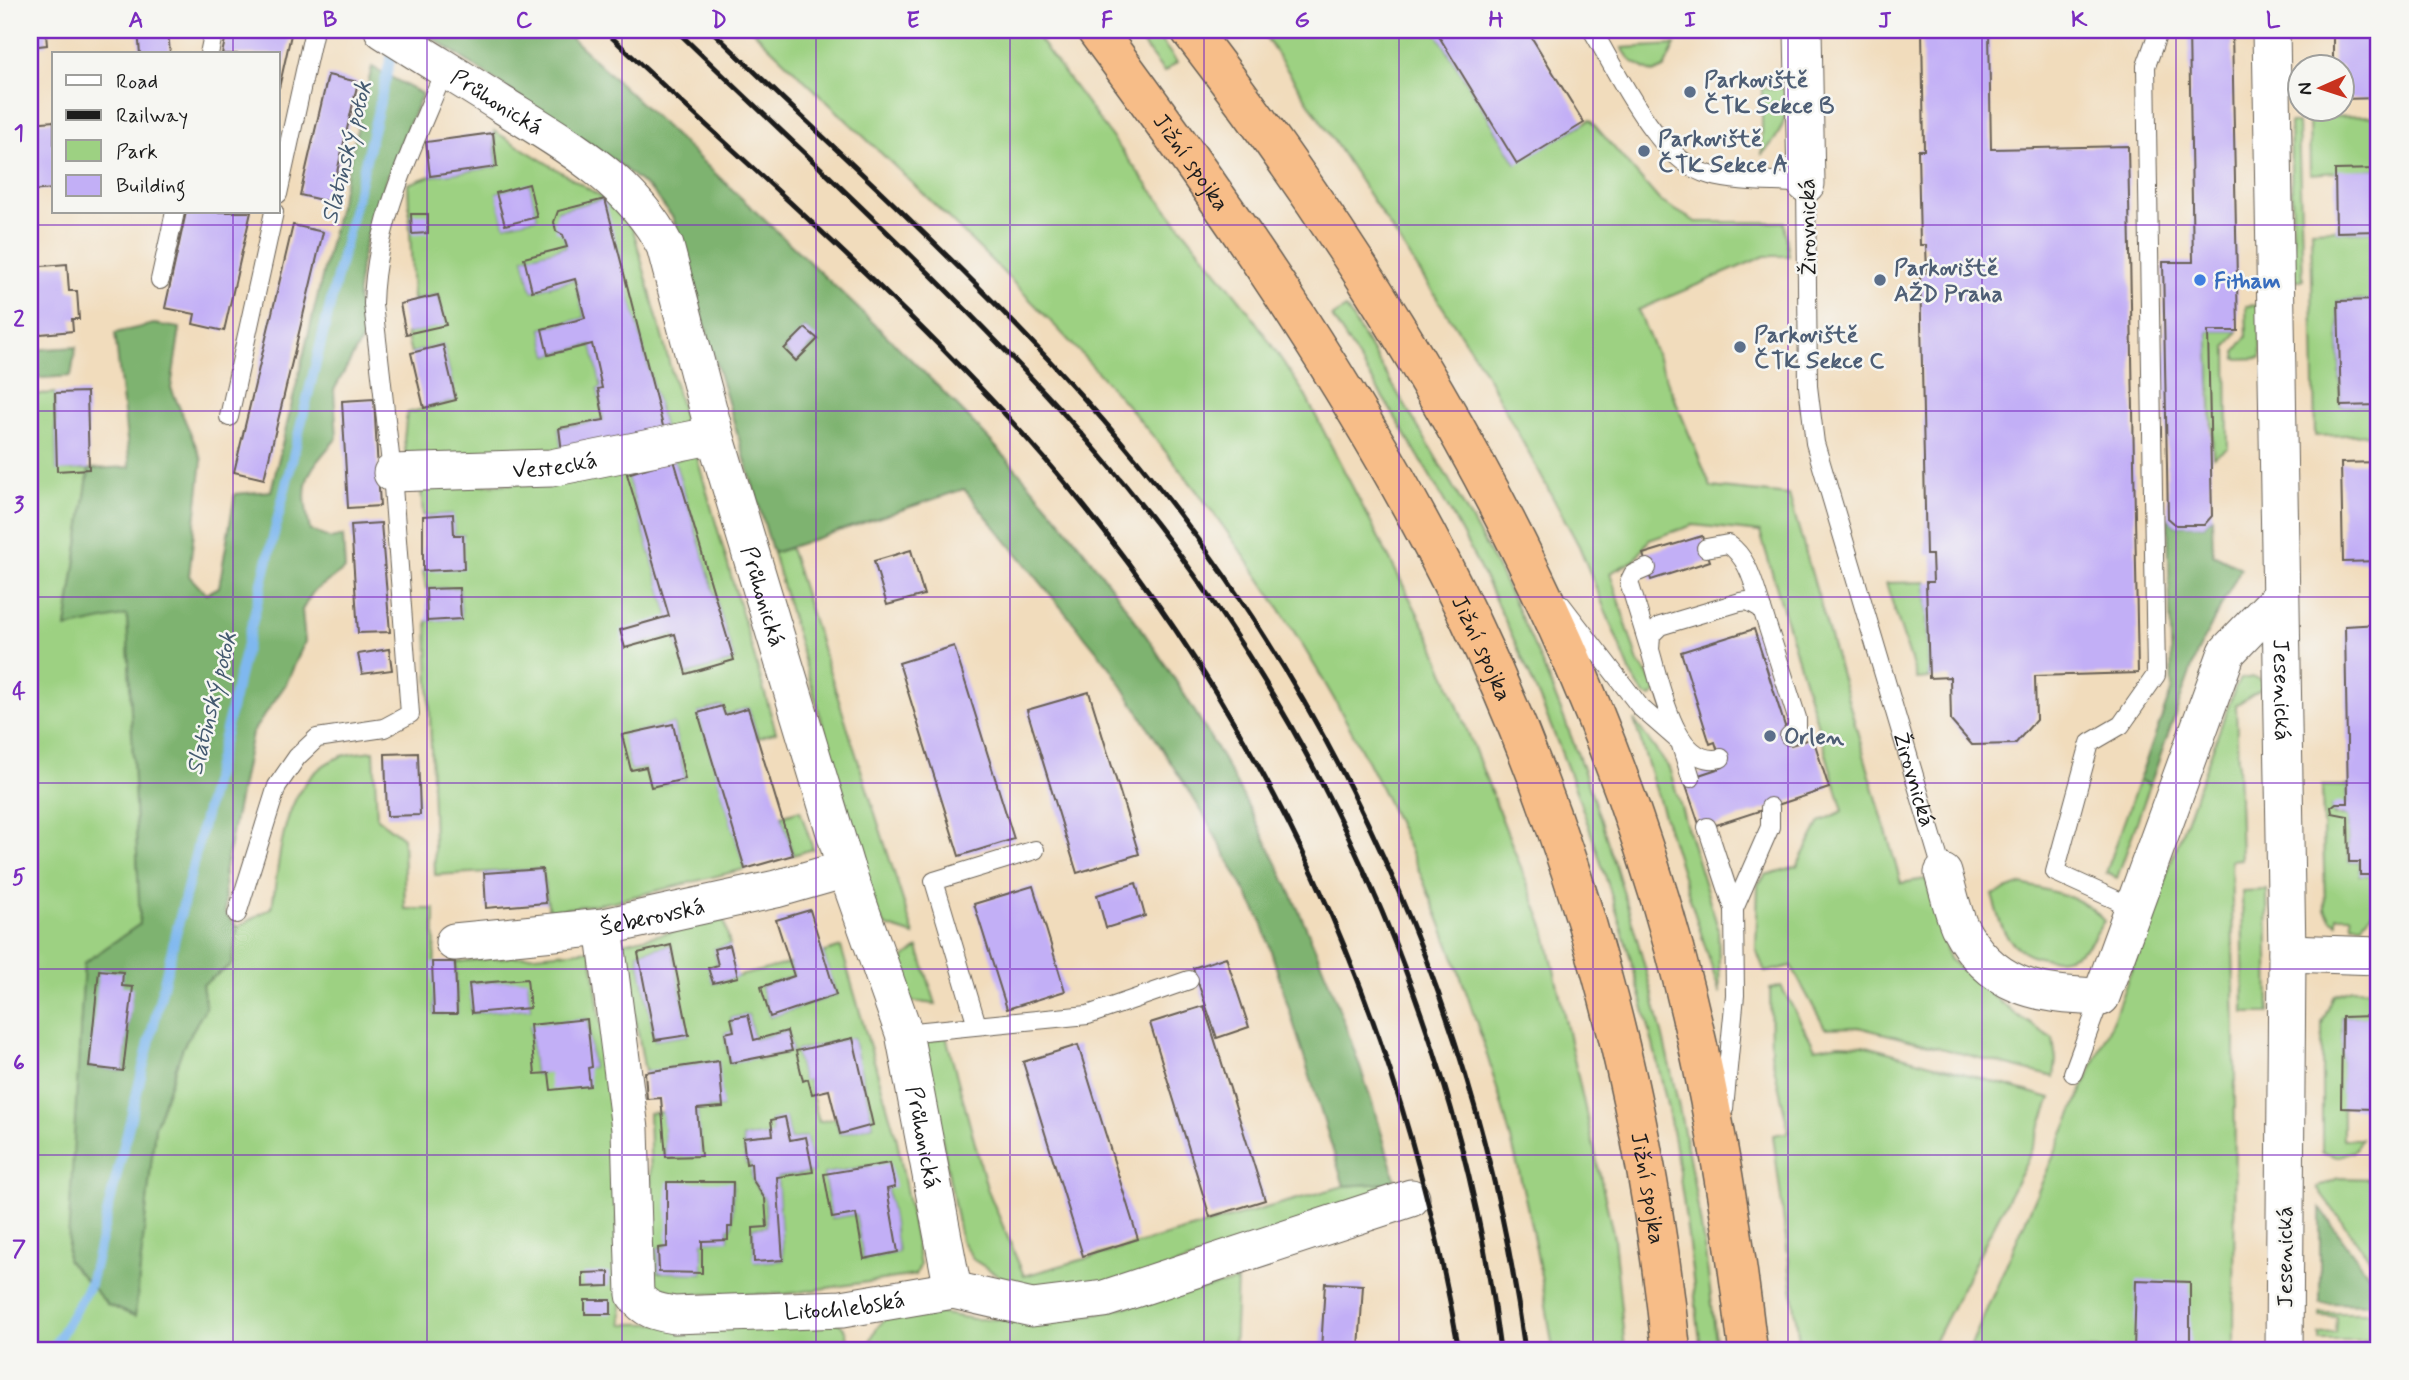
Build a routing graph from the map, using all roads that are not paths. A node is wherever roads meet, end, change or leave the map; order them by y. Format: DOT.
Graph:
graph roads {
  1 [pos="214,30"];
  2 [pos="314,30"];
  3 [pos="383,30"];
  4 [pos="1081,30"];
  5 [pos="1096,30"];
  6 [pos="1190,30"];
  7 [pos="1591,30"];
  8 [pos="1803,30"];
  9 [pos="2159,30"];
  10 [pos="2271,30"];
  11 [pos="209,52"];
  12 [pos="431,60"];
  13 [pos="1138,86"];
  14 [pos="1806,184"];
  15 [pos="280,185"];
  16 [pos="175,214"];
  17 [pos="274,214"];
  18 [pos="160,280"];
  19 [pos="229,417"];
  20 [pos="715,435"];
  21 [pos="392,473"];
  22 [pos="1706,548"];
  23 [pos="1525,558"];
  24 [pos="1647,568"];
  25 [pos="2278,599"];
  26 [pos="1762,609"];
  27 [pos="1650,650"];
  28 [pos="1789,736"];
  29 [pos="1680,742"];
  30 [pos="1721,758"];
  31 [pos="1691,778"];
  32 [pos="1770,807"];
  33 [pos="1707,827"];
  34 [pos="1035,850"];
  35 [pos="846,869"];
  36 [pos="1943,873"];
  37 [pos="2134,908"];
  38 [pos="1734,909"];
  39 [pos="237,914"];
  40 [pos="604,927"];
  41 [pos="454,942"];
  42 [pos="2287,953"];
  43 [pos="2379,956"];
  44 [pos="1189,980"];
  45 [pos="2101,998"];
  46 [pos="977,1025"];
  47 [pos="904,1034"];
  48 [pos="2073,1073"];
  49 [pos="1721,1147"];
  50 [pos="1411,1198"];
  51 [pos="953,1290"];
  52 [pos="1671,1350"];
  53 [pos="1748,1350"];
  54 [pos="2284,1350"];
  1 -- 11 [label="lane"];
  2 -- 15 [label="lane"];
  3 -- 12 [label="street, Průhonická"];
  4 -- 13 [label="highway"];
  5 -- 13 [label="highway, Jižní spojka"];
  6 -- 23 [label="highway"];
  7 -- 14 [label="lane"];
  8 -- 14 [label="street, Žirovnická"];
  9 -- 37 [label="lane"];
  10 -- 25 [label="street, Jesenická"];
  12 -- 20 [label="street, Průhonická"];
  12 -- 21 [label="lane"];
  13 -- 52 [label="highway, Jižní spojka"];
  14 -- 36 [label="lane, Žirovnická"];
  16 -- 18 [label="lane"];
  17 -- 19 [label="lane"];
  20 -- 21 [label="street, Vestecká"];
  20 -- 35 [label="street, Průhonická"];
  21 -- 39 [label="lane"];
  22 -- 26 [label="lane"];
  23 -- 29 [label="lane"];
  23 -- 49 [label="highway"];
  24 -- 27 [label="lane"];
  25 -- 37 [label="street"];
  25 -- 42 [label="street, Jesenická"];
  26 -- 27 [label="lane"];
  26 -- 28 [label="lane"];
  27 -- 29 [label="lane"];
  29 -- 30 [label="lane"];
  29 -- 31 [label="lane"];
  32 -- 38 [label="lane"];
  33 -- 38 [label="lane"];
  34 -- 46 [label="lane"];
  35 -- 40 [label="street, Šeberovská"];
  35 -- 47 [label="street, Průhonická"];
  36 -- 45 [label="street, Žirovnická"];
  37 -- 45 [label="street"];
  38 -- 49 [label="lane"];
  40 -- 41 [label="street, Šeberovská"];
  40 -- 51 [label="street, Litochlebská"];
  42 -- 43 [label="street"];
  42 -- 54 [label="street, Jesenická"];
  44 -- 46 [label="lane"];
  45 -- 48 [label="lane"];
  46 -- 47 [label="lane"];
  47 -- 51 [label="street, Průhonická"];
  49 -- 53 [label="highway"];
  50 -- 51 [label="street, Litochlebská"];
}
